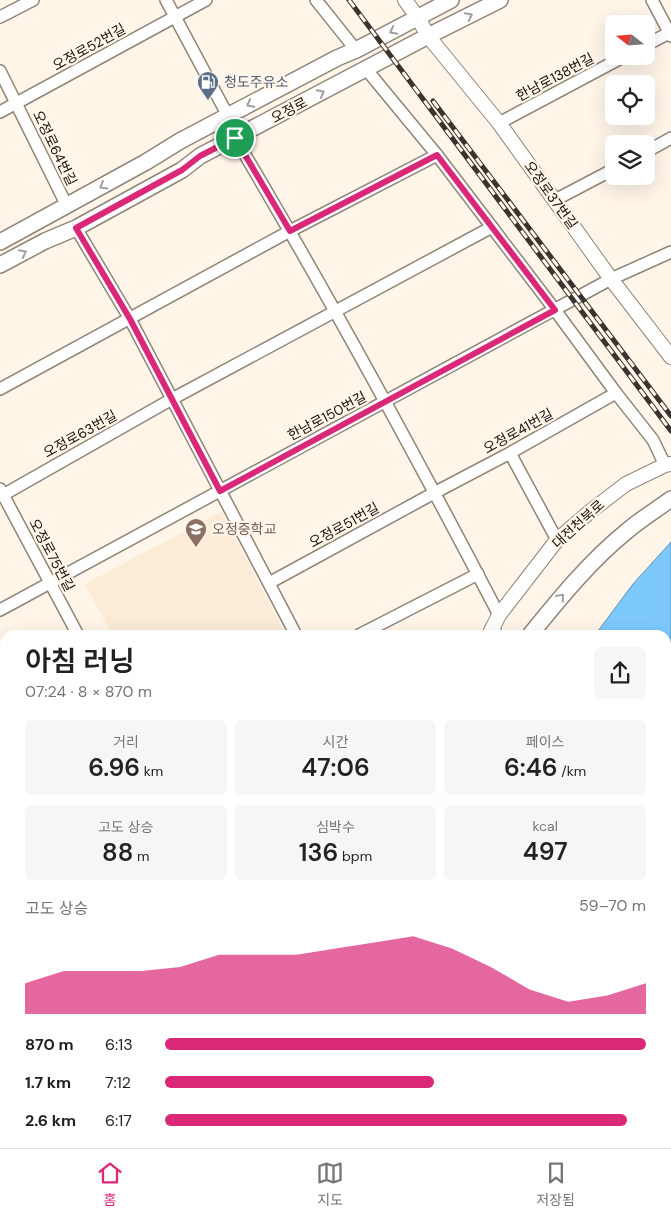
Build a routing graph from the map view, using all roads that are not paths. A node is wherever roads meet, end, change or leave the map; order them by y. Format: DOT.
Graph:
graph roads {
  1 [pos="33,0"];
  2 [pos="166,0"];
  3 [pos="206,0"];
  4 [pos="316,0"];
  5 [pos="405,0"];
  6 [pos="451,0"];
  7 [pos="500,0"];
  8 [pos="652,0"];
  9 [pos="0,17"];
  10 [pos="175,17"];
  11 [pos="418,18"];
  12 [pos="670,33"];
  13 [pos="428,36"];
  14 [pos="655,40"];
  15 [pos="356,50"];
  16 [pos="608,65"];
  17 [pos="366,69"];
  18 [pos="0,71"];
  19 [pos="17,103"];
  20 [pos="0,112"];
  21 [pos="228,116"];
  22 [pos="499,123"];
  23 [pos="235,138"];
  24 [pos="671,138"];
  25 [pos="655,147"];
  26 [pos="437,155"];
  27 [pos="605,174"];
  28 [pos="555,200"];
  29 [pos="67,206"];
  30 [pos="492,227"];
  31 [pos="76,228"];
  32 [pos="290,231"];
  33 [pos="0,242"];
  34 [pos="671,252"];
  35 [pos="0,265"];
  36 [pos="612,280"];
  37 [pos="555,310"];
  38 [pos="335,311"];
  39 [pos="130,319"];
  40 [pos="671,357"];
  41 [pos="0,390"];
  42 [pos="616,393"];
  43 [pos="172,400"];
  44 [pos="385,402"];
  45 [pos="510,453"];
  46 [pos="668,464"];
  47 [pos="220,491"];
  48 [pos="1,492"];
  49 [pos="434,492"];
  50 [pos="671,499"];
  51 [pos="557,540"];
  52 [pos="478,574"];
  53 [pos="50,583"];
  54 [pos="269,583"];
  55 [pos="0,610"];
  56 [pos="498,615"];
  57 [pos="75,630"];
  58 [pos="293,630"];
  59 [pos="369,630"];
  60 [pos="492,630"];
  61 [pos="534,630"];
  1 -- 9 [label="street"];
  2 -- 10 [label="street"];
  3 -- 10 [label="street, 오정로52번길"];
  4 -- 15 [label="street"];
  5 -- 11 [label="street, 오정로37번길"];
  6 -- 11 [label="main road, 오정로"];
  13 -- 7 [label="main road, 오정로, one-way"];
  8 -- 12 [label="street"];
  10 -- 19 [label="street, 오정로52번길"];
  10 -- 21 [label="street"];
  11 -- 13 [label="street, 오정로37번길"];
  11 -- 15 [label="main road, 오정로, one-way"];
  12 -- 14 [label="street"];
  13 -- 17 [label="main road, 오정로"];
  13 -- 22 [label="street, 오정로37번길"];
  15 -- 21 [label="main road, 오정로, one-way"];
  16 -- 22 [label="street, 한남로138번길"];
  23 -- 17 [label="main road, 오정로, one-way"];
  17 -- 26 [label="street"];
  18 -- 19 [label="street, 오정로64번길"];
  19 -- 20 [label="street, 오정로64번길"];
  19 -- 29 [label="street, 오정로64번길"];
  21 -- 29 [label="main road, 오정로, one-way"];
  22 -- 28 [label="street, 오정로37번길"];
  23 -- 31 [label="main road, 오정로"];
  23 -- 32 [label="street"];
  24 -- 25 [label="street"];
  26 -- 30 [label="street"];
  26 -- 32 [label="street"];
  27 -- 28 [label="street"];
  28 -- 36 [label="street, 오정로37번길"];
  29 -- 33 [label="main road, 오정로"];
  30 -- 37 [label="street"];
  30 -- 38 [label="street"];
  35 -- 31 [label="main road, 오정로, one-way"];
  31 -- 39 [label="street"];
  32 -- 38 [label="street"];
  32 -- 39 [label="street"];
  34 -- 36 [label="street, 한남로150번길"];
  36 -- 37 [label="street, 한남로150번길"];
  36 -- 40 [label="street, 오정로37번길"];
  37 -- 42 [label="street"];
  37 -- 44 [label="street, 한남로150번길"];
  38 -- 43 [label="street"];
  38 -- 44 [label="street"];
  39 -- 41 [label="street"];
  39 -- 43 [label="street"];
  42 -- 45 [label="street, 오정로41번길"];
  42 -- 46 [label="street"];
  43 -- 47 [label="street"];
  43 -- 48 [label="street, 오정로63번길"];
  44 -- 47 [label="street, 한남로150번길"];
  44 -- 49 [label="street"];
  45 -- 49 [label="street, 오정로41번길"];
  45 -- 51 [label="street"];
  46 -- 51 [label="street, 대전천북로"];
  47 -- 53 [label="street, 한남로150번길"];
  47 -- 54 [label="street"];
  48 -- 53 [label="street, 오정로75번길"];
  49 -- 52 [label="street"];
  49 -- 54 [label="street, 오정로51번길"];
  61 -- 50 [label="main road, one-way"];
  51 -- 56 [label="street, 대전천북로"];
  52 -- 56 [label="street"];
  52 -- 59 [label="street"];
  53 -- 55 [label="street, 한남로150번길"];
  53 -- 57 [label="street, 오정로75번길"];
  54 -- 58 [label="street"];
  56 -- 60 [label="street, 대전천북로"];
}
